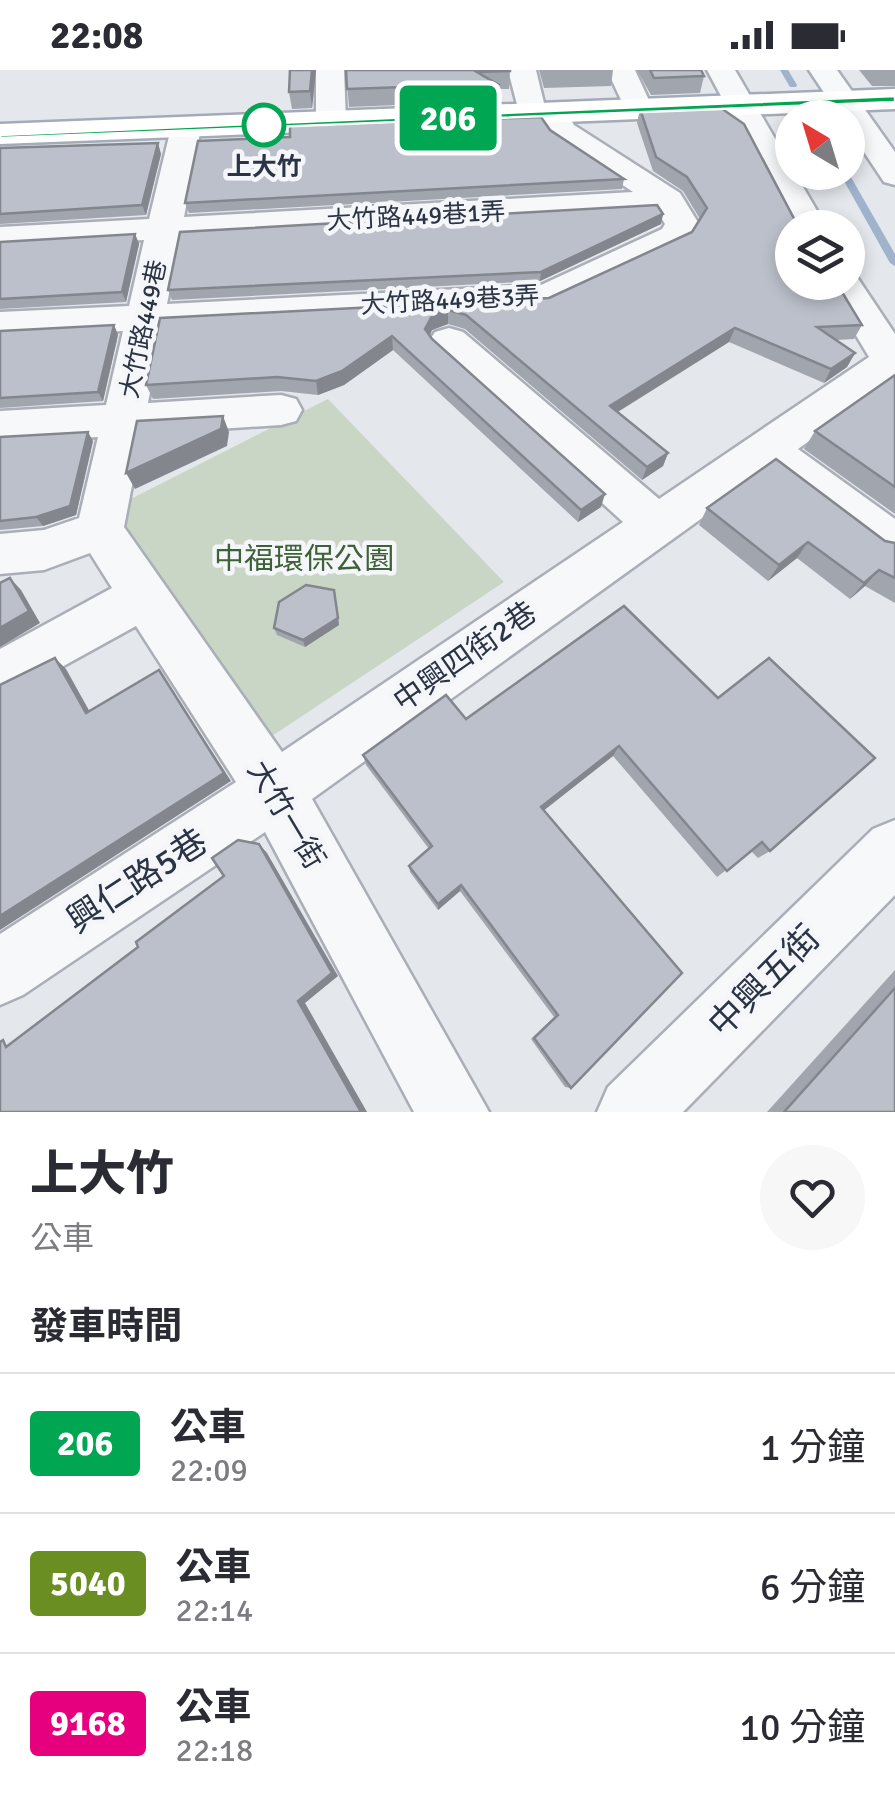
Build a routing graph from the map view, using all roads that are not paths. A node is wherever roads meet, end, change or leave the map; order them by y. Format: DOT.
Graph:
graph roads {
  1 [pos="330,70"];
  2 [pos="522,70"];
  3 [pos="601,70"];
  4 [pos="621,70"];
  5 [pos="721,70"];
  6 [pos="823,70"];
  7 [pos="895,99"];
  8 [pos="843,100"];
  9 [pos="865,101"];
  10 [pos="775,105"];
  11 [pos="739,107"];
  12 [pos="628,111"];
  13 [pos="543,114"];
  14 [pos="331,122"];
  15 [pos="186,128"];
  16 [pos="865,132"];
  17 [pos="0,134"];
  18 [pos="895,175"];
  19 [pos="668,200"];
  20 [pos="799,210"];
  21 [pos="164,231"];
  22 [pos="0,238"];
  23 [pos="853,300"];
  24 [pos="144,316"];
  25 [pos="0,325"];
  26 [pos="449,342"];
  27 [pos="893,362"];
  28 [pos="281,410"];
  29 [pos="124,420"];
  30 [pos="0,427"];
  31 [pos="765,448"];
  32 [pos="656,524"];
  33 [pos="100,530"];
  34 [pos="890,541"];
  35 [pos="0,554"];
  36 [pos="143,596"];
  37 [pos="0,677"];
  38 [pos="274,791"];
  39 [pos="895,851"];
  40 [pos="0,972"];
  41 [pos="453,1112"];
  42 [pos="633,1112"];
  1 -- 14 [label="street"];
  2 -- 13 [label="street"];
  3 -- 12 [label="street"];
  4 -- 12 [label="street"];
  5 -- 11 [label="street"];
  6 -- 8 [label="street"];
  7 -- 9 [label="main road"];
  10 -- 11 [label="main road"];
  11 -- 12 [label="main road"];
  11 -- 20 [label="street"];
  12 -- 13 [label="main road"];
  13 -- 14 [label="main road"];
  13 -- 19 [label="street"];
  14 -- 15 [label="main road"];
  15 -- 17 [label="main road"];
  15 -- 21 [label="street, 大竹路449巷"];
  16 -- 18 [label="street"];
  19 -- 21 [label="street, 大竹路449巷1弄"];
  19 -- 24 [label="street, 大竹路449巷3弄"];
  21 -- 22 [label="street, 大竹路449巷1弄"];
  21 -- 24 [label="street, 大竹路449巷"];
  23 -- 27 [label="street"];
  24 -- 25 [label="street"];
  24 -- 29 [label="street, 大竹路449巷"];
  26 -- 32 [label="street"];
  27 -- 31 [label="street, 中興四街2巷"];
  28 -- 29 [label="street"];
  29 -- 30 [label="street"];
  29 -- 33 [label="street, 大竹路449巷"];
  31 -- 32 [label="street, 中興四街2巷"];
  31 -- 34 [label="street"];
  32 -- 38 [label="street, 中興四街2巷"];
  33 -- 35 [label="street"];
  33 -- 36 [label="street, 大竹一街"];
  36 -- 37 [label="street"];
  36 -- 38 [label="street, 大竹一街"];
  38 -- 40 [label="street, 興仁路5巷"];
  38 -- 41 [label="street, 大竹一街"];
  39 -- 42 [label="street, 中興五街"];
}
